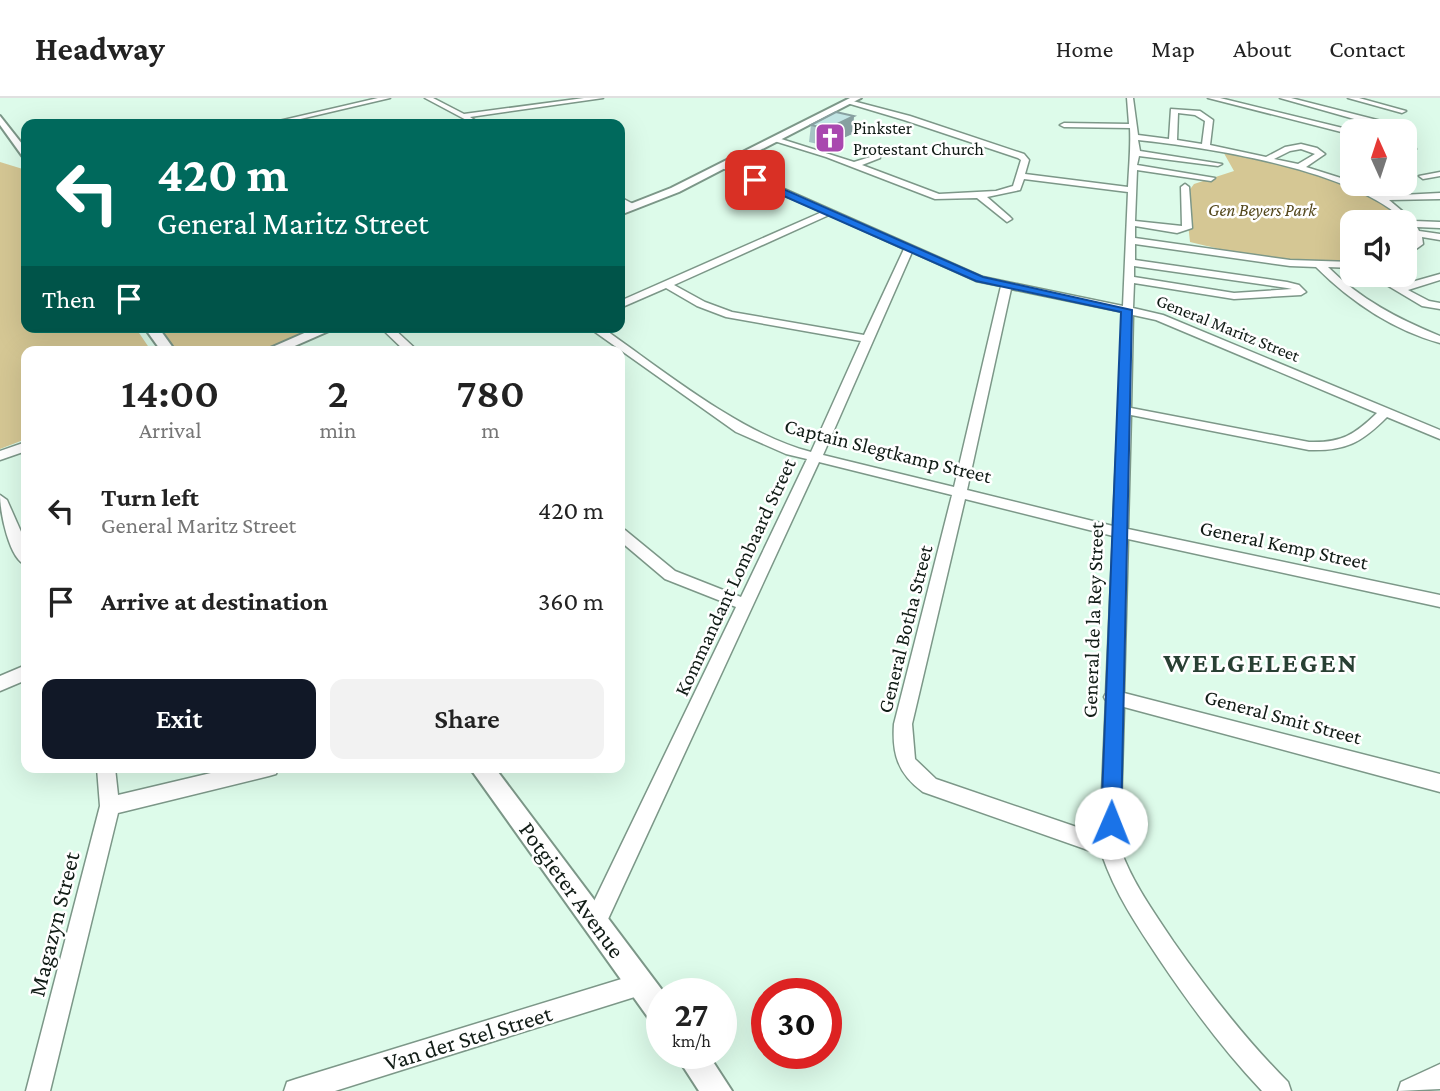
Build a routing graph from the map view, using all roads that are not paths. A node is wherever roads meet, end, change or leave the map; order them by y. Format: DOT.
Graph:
graph roads {
  1 [pos="387,98"];
  2 [pos="428,98"];
  3 [pos="600,98"];
  4 [pos="1130,98"];
  5 [pos="1211,98"];
  6 [pos="1283,98"];
  7 [pos="1351,98"];
  8 [pos="853,100"];
  9 [pos="1402,111"];
  10 [pos="307,116"];
  11 [pos="463,116"];
  12 [pos="0,119"];
  13 [pos="293,119"];
  14 [pos="312,119"];
  15 [pos="469,119"];
  16 [pos="1363,119"];
  17 [pos="1063,125"];
  18 [pos="1340,130"];
  19 [pos="1133,131"];
  20 [pos="775,140"];
  21 [pos="1174,140"];
  22 [pos="1206,145"];
  23 [pos="21,148"];
  24 [pos="1136,153"];
  25 [pos="877,156"];
  26 [pos="1268,159"];
  27 [pos="1217,164"];
  28 [pos="854,165"];
  29 [pos="724,166"];
  30 [pos="1133,167"];
  31 [pos="1298,168"];
  32 [pos="1440,174"];
  33 [pos="1020,176"];
  34 [pos="1423,176"];
  35 [pos="1211,178"];
  36 [pos="1340,183"];
  37 [pos="1185,187"];
  38 [pos="1131,190"];
  39 [pos="979,196"];
  40 [pos="1377,196"];
  41 [pos="1440,196"];
  42 [pos="1382,198"];
  43 [pos="1440,202"];
  44 [pos="625,203"];
  45 [pos="1394,204"];
  46 [pos="632,207"];
  47 [pos="625,210"];
  48 [pos="1400,210"];
  49 [pos="827,213"];
  50 [pos="1007,219"];
  51 [pos="1131,223"];
  52 [pos="1417,223"];
  53 [pos="1440,225"];
  54 [pos="1417,230"];
  55 [pos="1440,237"];
  56 [pos="1420,238"];
  57 [pos="1130,240"];
  58 [pos="1417,241"];
  59 [pos="1440,247"];
  60 [pos="909,248"];
  61 [pos="1129,262"];
  62 [pos="1320,265"];
  63 [pos="1340,265"];
  64 [pos="1440,277"];
  65 [pos="1128,279"];
  66 [pos="666,284"];
  67 [pos="1006,286"];
  68 [pos="1396,287"];
  69 [pos="1400,289"];
  70 [pos="625,303"];
  71 [pos="1440,306"];
  72 [pos="1127,310"];
  73 [pos="316,333"];
  74 [pos="392,333"];
  75 [pos="602,333"];
  76 [pos="867,339"];
  77 [pos="1440,340"];
  78 [pos="283,346"];
  79 [pos="406,346"];
  80 [pos="621,346"];
  81 [pos="625,349"];
  82 [pos="1123,410"];
  83 [pos="1386,412"];
  84 [pos="1440,435"];
  85 [pos="21,448"];
  86 [pos="0,456"];
  87 [pos="815,457"];
  88 [pos="960,492"];
  89 [pos="0,500"];
  90 [pos="1119,532"];
  91 [pos="625,538"];
  92 [pos="21,548"];
  93 [pos="1440,601"];
  94 [pos="746,606"];
  95 [pos="21,674"];
  96 [pos="0,684"];
  97 [pos="1114,696"];
  98 [pos="107,773"];
  99 [pos="248,773"];
  100 [pos="485,773"];
  101 [pos="1440,783"];
  102 [pos="110,806"];
  103 [pos="1110,848"];
  104 [pos="596,922"];
  105 [pos="641,984"];
  106 [pos="646,991"];
  107 [pos="701,1069"];
  108 [pos="1440,1076"];
  109 [pos="38,1091"];
  110 [pos="296,1091"];
  111 [pos="717,1091"];
  112 [pos="1279,1091"];
  113 [pos="1410,1091"];
  1 -- 10 [label="street"];
  2 -- 11 [label="street"];
  3 -- 11 [label="street"];
  4 -- 19 [label="street, General de la Rey Street"];
  5 -- 18 [label="street"];
  6 -- 16 [label="street"];
  7 -- 9 [label="street"];
  8 -- 20 [label="street"];
  8 -- 33 [label="street"];
  10 -- 13 [label="street"];
  10 -- 14 [label="street"];
  11 -- 15 [label="street"];
  12 -- 23 [label="street"];
  17 -- 19 [label="street"];
  19 -- 21 [label="street"];
  19 -- 24 [label="street, General de la Rey Street"];
  20 -- 28 [label="street"];
  20 -- 29 [label="street"];
  21 -- 22 [label="street"];
  21 -- 22 [label="street"];
  22 -- 26 [label="street"];
  24 -- 27 [label="street"];
  24 -- 30 [label="street, General de la Rey Street"];
  25 -- 28 [label="street"];
  26 -- 31 [label="street"];
  26 -- 31 [label="street"];
  28 -- 39 [label="street"];
  29 -- 46 [label="street"];
  29 -- 49 [label="street, General Maritz Street"];
  30 -- 35 [label="street"];
  30 -- 38 [label="street, General de la Rey Street"];
  31 -- 36 [label="street"];
  32 -- 34 [label="street"];
  33 -- 38 [label="street"];
  33 -- 39 [label="street"];
  37 -- 51 [label="street"];
  38 -- 51 [label="street, General de la Rey Street"];
  39 -- 50 [label="street"];
  40 -- 42 [label="street"];
  41 -- 42 [label="street"];
  42 -- 45 [label="street"];
  43 -- 45 [label="street"];
  44 -- 46 [label="street"];
  45 -- 48 [label="street"];
  46 -- 47 [label="street"];
  49 -- 60 [label="street, General Maritz Street"];
  49 -- 66 [label="street"];
  51 -- 57 [label="street, General de la Rey Street"];
  52 -- 53 [label="street"];
  54 -- 56 [label="street"];
  55 -- 56 [label="street"];
  56 -- 58 [label="street"];
  56 -- 59 [label="street"];
  57 -- 61 [label="street, General de la Rey Street"];
  57 -- 62 [label="street"];
  60 -- 67 [label="street, General Maritz Street"];
  60 -- 76 [label="street, Kommandant Lombaard Street"];
  61 -- 65 [label="street, General de la Rey Street"];
  61 -- 65 [label="street"];
  62 -- 63 [label="street"];
  62 -- 77 [label="street"];
  64 -- 69 [label="street"];
  65 -- 72 [label="street, General de la Rey Street"];
  66 -- 70 [label="street"];
  66 -- 76 [label="street"];
  67 -- 72 [label="street, General Maritz Street"];
  67 -- 88 [label="street, General Botha Street"];
  68 -- 69 [label="street"];
  69 -- 71 [label="street"];
  72 -- 82 [label="street, General de la Rey Street"];
  72 -- 83 [label="street, General Maritz Street"];
  73 -- 78 [label="street"];
  74 -- 79 [label="street"];
  75 -- 80 [label="street, Captain Slegtkamp Street"];
  76 -- 87 [label="street, Kommandant Lombaard Street"];
  81 -- 87 [label="street, Captain Slegtkamp Street"];
  82 -- 83 [label="street"];
  82 -- 90 [label="street, General de la Rey Street"];
  83 -- 84 [label="street, General Maritz Street"];
  85 -- 86 [label="street"];
  87 -- 88 [label="street, Captain Slegtkamp Street"];
  87 -- 94 [label="street, Kommandant Lombaard Street"];
  88 -- 90 [label="street, Captain Slegtkamp Street"];
  88 -- 103 [label="street, General Botha Street"];
  89 -- 92 [label="street"];
  90 -- 93 [label="street, General Kemp Street"];
  90 -- 97 [label="street, General de la Rey Street"];
  91 -- 94 [label="street"];
  94 -- 104 [label="street, Kommandant Lombaard Street"];
  95 -- 96 [label="street"];
  97 -- 101 [label="street, General Smit Street"];
  97 -- 103 [label="street, General de la Rey Street"];
  98 -- 102 [label="street, Magazyn Street"];
  99 -- 102 [label="street"];
  100 -- 104 [label="street, Potgieter Avenue"];
  102 -- 109 [label="street, Magazyn Street"];
  103 -- 112 [label="street, General de la Rey Street"];
  104 -- 105 [label="street, Potgieter Avenue"];
  105 -- 106 [label="street, Potgieter Avenue"];
  105 -- 110 [label="street, Van der Stel Street"];
  107 -- 111 [label="street"];
  108 -- 113 [label="street"];
}
